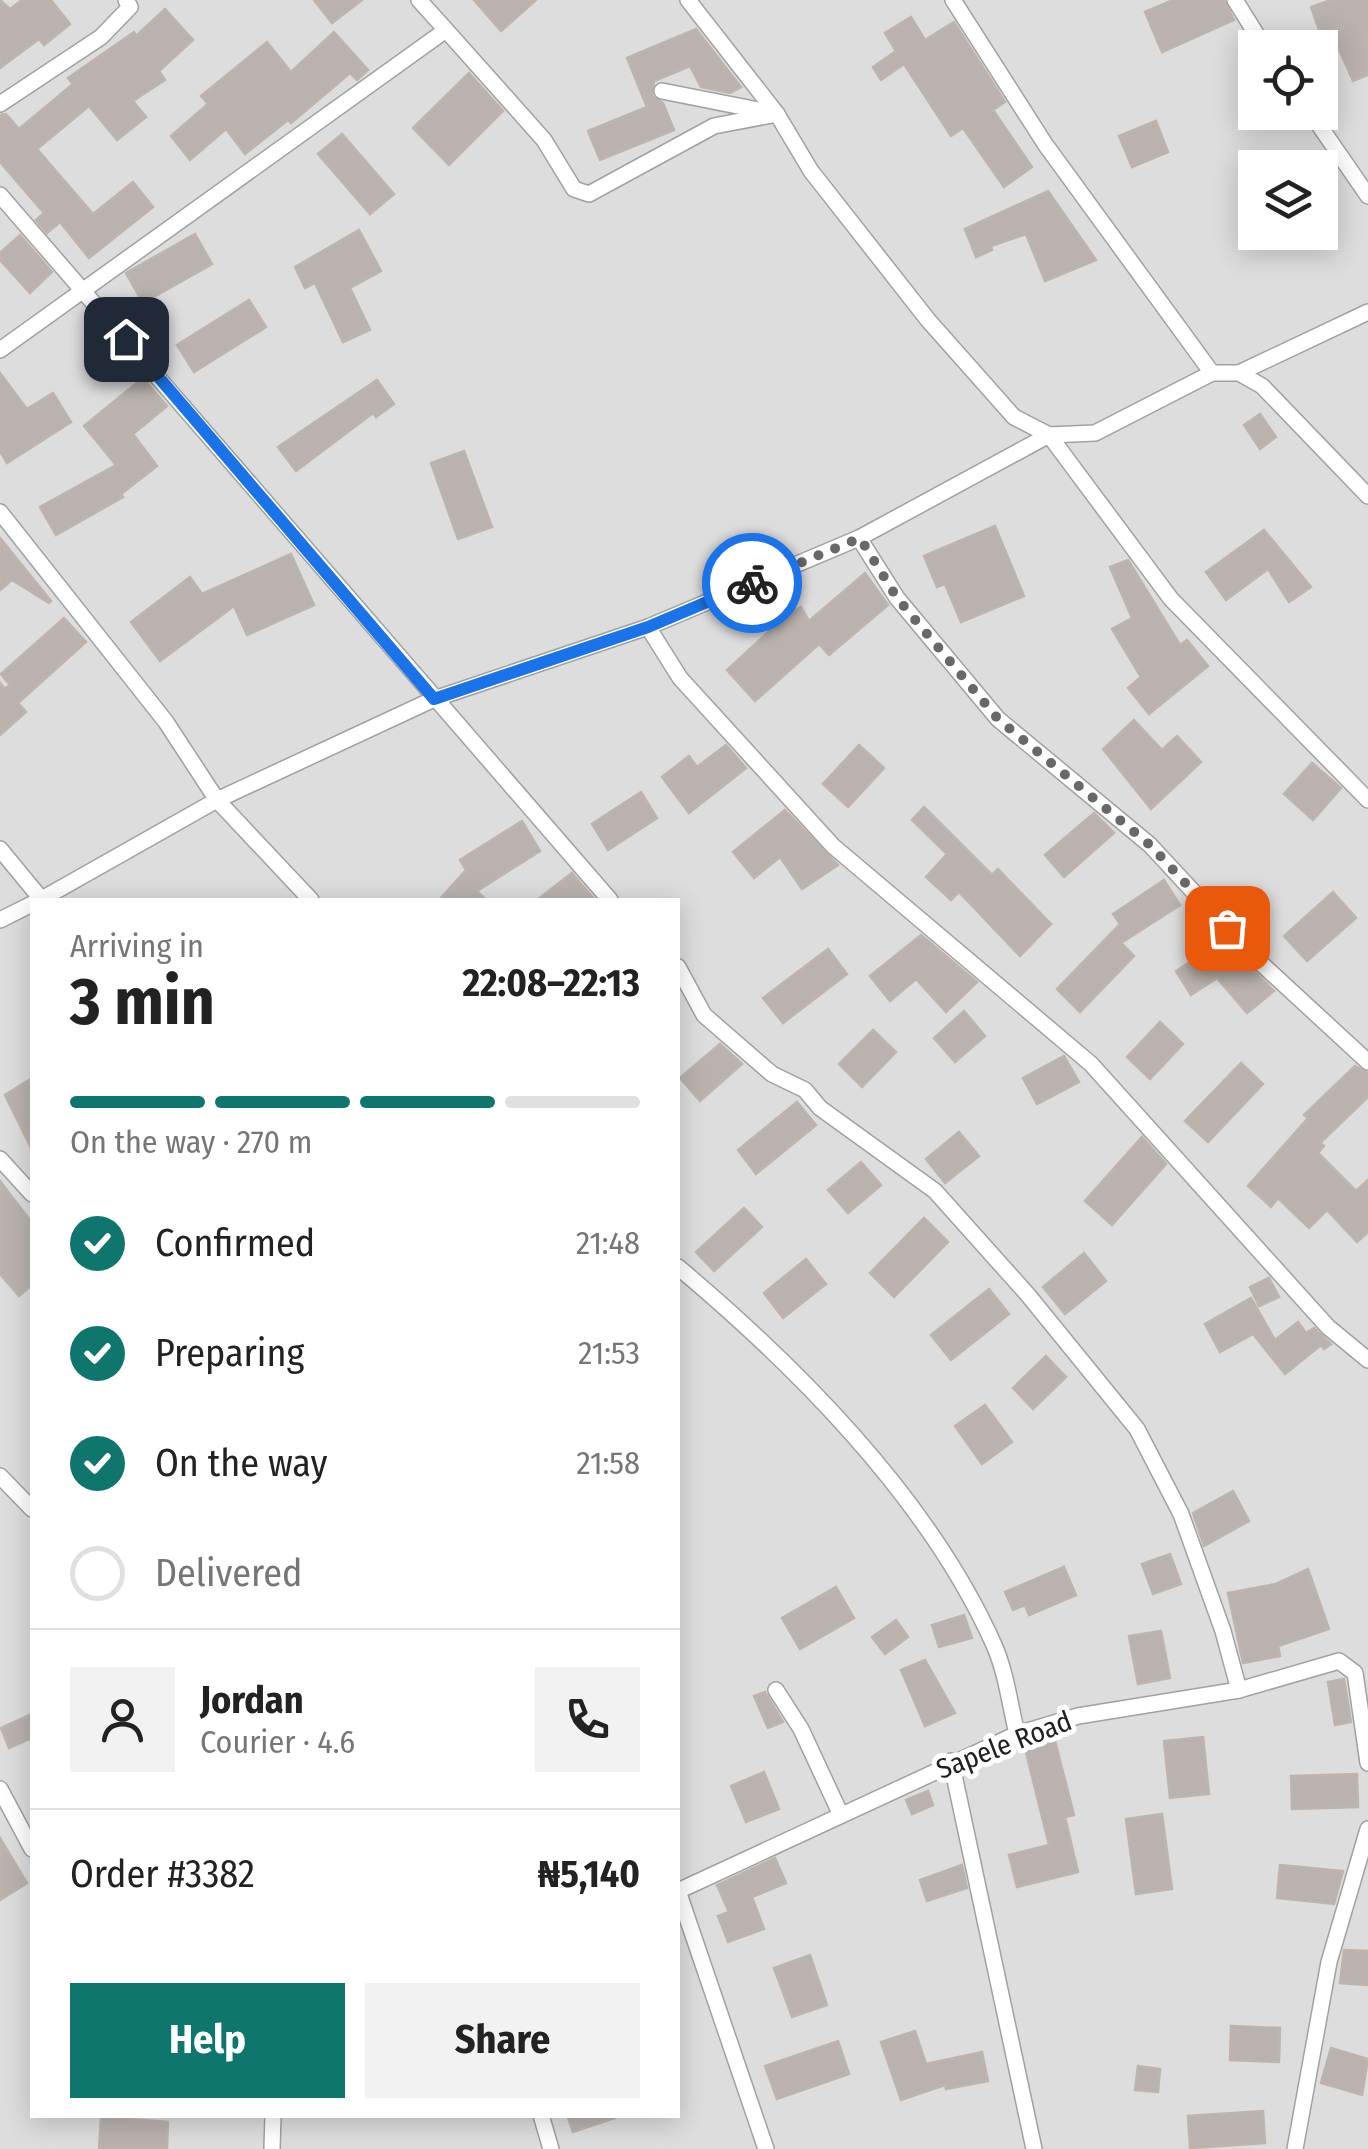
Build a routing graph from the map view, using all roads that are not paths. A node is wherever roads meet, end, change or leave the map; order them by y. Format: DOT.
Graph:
graph roads {
  1 [pos="126,0"];
  2 [pos="419,0"];
  3 [pos="688,0"];
  4 [pos="953,0"];
  5 [pos="1235,0"];
  6 [pos="446,30"];
  7 [pos="1254,30"];
  8 [pos="662,91"];
  9 [pos="0,104"];
  10 [pos="776,114"];
  11 [pos="1322,130"];
  12 [pos="0,195"];
  13 [pos="1368,196"];
  14 [pos="86,291"];
  15 [pos="1368,312"];
  16 [pos="0,350"];
  17 [pos="1212,373"];
  18 [pos="1239,374"];
  19 [pos="1049,436"];
  20 [pos="1368,496"];
  21 [pos="0,512"];
  22 [pos="860,538"];
  23 [pos="648,627"];
  24 [pos="434,699"];
  25 [pos="217,800"];
  26 [pos="1368,800"];
  27 [pos="0,849"];
  28 [pos="39,898"];
  29 [pos="45,898"];
  30 [pos="309,898"];
  31 [pos="608,898"];
  32 [pos="30,905"];
  33 [pos="0,920"];
  34 [pos="680,971"];
  35 [pos="1368,1062"];
  36 [pos="0,1158"];
  37 [pos="30,1192"];
  38 [pos="680,1269"];
  39 [pos="1368,1360"];
  40 [pos="0,1476"];
  41 [pos="30,1508"];
  42 [pos="776,1690"];
  43 [pos="1238,1690"];
  44 [pos="1017,1734"];
  45 [pos="951,1761"];
  46 [pos="1368,1762"];
  47 [pos="0,1789"];
  48 [pos="840,1813"];
  49 [pos="1368,1829"];
  50 [pos="30,1845"];
  51 [pos="680,1890"];
  52 [pos="680,1897"];
  53 [pos="273,2118"];
  54 [pos="542,2118"];
  55 [pos="272,2149"];
  56 [pos="551,2149"];
  57 [pos="766,2149"];
  58 [pos="1034,2149"];
  59 [pos="1295,2149"];
  1 -- 9 [label="street"];
  2 -- 6 [label="street"];
  3 -- 10 [label="street"];
  4 -- 17 [label="street"];
  5 -- 7 [label="street"];
  6 -- 10 [label="street"];
  6 -- 14 [label="street"];
  8 -- 10 [label="street"];
  10 -- 19 [label="street"];
  11 -- 13 [label="street"];
  12 -- 14 [label="street"];
  14 -- 16 [label="street"];
  14 -- 24 [label="street"];
  15 -- 18 [label="street"];
  17 -- 18 [label="street"];
  17 -- 19 [label="street"];
  18 -- 20 [label="street"];
  19 -- 22 [label="street"];
  19 -- 26 [label="street"];
  21 -- 25 [label="street"];
  22 -- 23 [label="street"];
  22 -- 35 [label="street"];
  23 -- 24 [label="street"];
  23 -- 39 [label="street"];
  24 -- 25 [label="street"];
  24 -- 31 [label="street"];
  25 -- 29 [label="street"];
  25 -- 30 [label="street"];
  27 -- 28 [label="street"];
  32 -- 33 [label="street"];
  34 -- 43 [label="street"];
  36 -- 37 [label="street"];
  38 -- 44 [label="street"];
  40 -- 41 [label="street"];
  42 -- 48 [label="street"];
  43 -- 44 [label="street, Sapele Road"];
  43 -- 46 [label="street, Sapele Road"];
  44 -- 45 [label="street, Sapele Road"];
  45 -- 48 [label="street, Sapele Road"];
  45 -- 58 [label="street"];
  47 -- 50 [label="street"];
  48 -- 51 [label="street, Sapele Road"];
  49 -- 59 [label="street"];
  52 -- 57 [label="street"];
  53 -- 55 [label="street"];
  54 -- 56 [label="street"];
}
